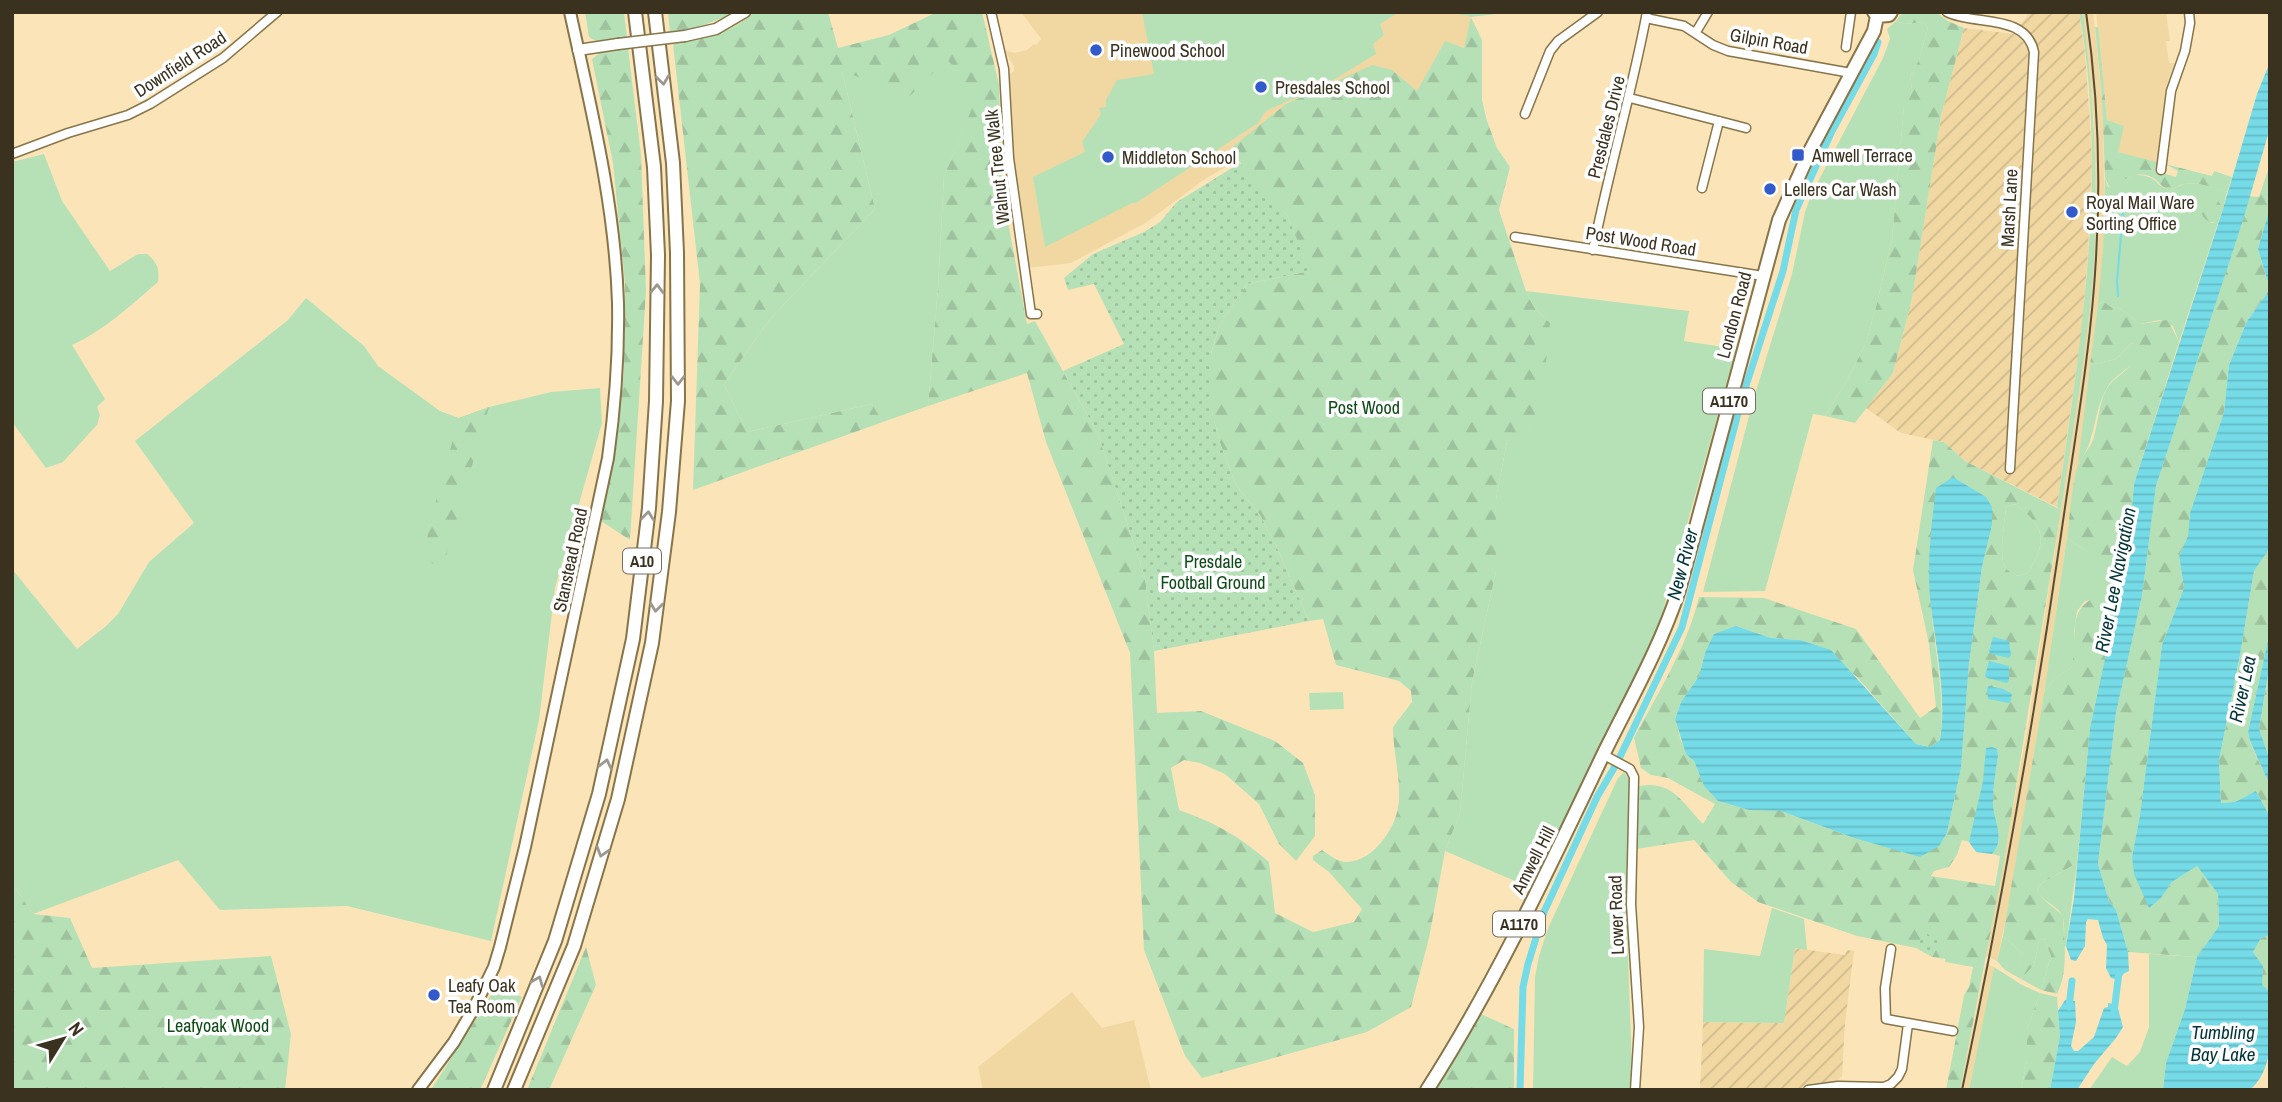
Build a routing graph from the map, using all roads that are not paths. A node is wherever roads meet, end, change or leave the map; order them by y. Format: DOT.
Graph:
graph roads {
  1 [pos="277,12"];
  2 [pos="570,12"];
  3 [pos="635,12"];
  4 [pos="655,12"];
  5 [pos="745,12"];
  6 [pos="991,12"];
  7 [pos="1598,12"];
  8 [pos="1708,12"];
  9 [pos="1851,12"];
  10 [pos="1891,12"];
  11 [pos="1947,12"];
  12 [pos="2189,12"];
  13 [pos="1875,14"];
  14 [pos="1646,15"];
  15 [pos="1696,32"];
  16 [pos="1846,47"];
  17 [pos="578,50"];
  18 [pos="1851,73"];
  19 [pos="1630,97"];
  20 [pos="1525,114"];
  21 [pos="1719,121"];
  22 [pos="1746,128"];
  23 [pos="12,154"];
  24 [pos="2161,170"];
  25 [pos="1702,188"];
  26 [pos="1515,237"];
  27 [pos="1593,250"];
  28 [pos="1763,276"];
  29 [pos="1037,314"];
  30 [pos="2010,468"];
  31 [pos="1613,759"];
  32 [pos="1891,949"];
  33 [pos="1908,1024"];
  34 [pos="1953,1031"];
  35 [pos="418,1090"];
  36 [pos="494,1090"];
  37 [pos="514,1090"];
  38 [pos="1427,1090"];
  39 [pos="1635,1090"];
  40 [pos="1808,1090"];
  1 -- 23 [label="street, Downfield Road"];
  2 -- 17 [label="main road, Stanstead Road"];
  36 -- 3 [label="main road, A10, one-way"];
  4 -- 37 [label="main road, A10, one-way"];
  5 -- 17 [label="street, bridge"];
  6 -- 29 [label="street, Walnut Tree Walk"];
  7 -- 20 [label="street"];
  8 -- 15 [label="street"];
  9 -- 16 [label="street"];
  10 -- 13 [label="main road, A1170"];
  11 -- 30 [label="street, Marsh Lane"];
  12 -- 24 [label="street"];
  13 -- 18 [label="main road, London Road / A1170"];
  14 -- 15 [label="street, Gilpin Road"];
  14 -- 19 [label="street, Presdales Drive"];
  15 -- 18 [label="street, Gilpin Road"];
  17 -- 35 [label="main road, Stanstead Road"];
  18 -- 28 [label="main road, London Road / A1170"];
  19 -- 21 [label="street"];
  19 -- 27 [label="street, Presdales Drive"];
  21 -- 22 [label="street"];
  21 -- 25 [label="street"];
  26 -- 27 [label="street, Post Wood Road"];
  27 -- 28 [label="street, Post Wood Road"];
  28 -- 31 [label="main road, London Road / A1170"];
  31 -- 38 [label="main road, Amwell Hill / A1170"];
  31 -- 39 [label="street, Lower Road"];
  32 -- 33 [label="street"];
  33 -- 34 [label="street"];
  33 -- 40 [label="street"];
}
